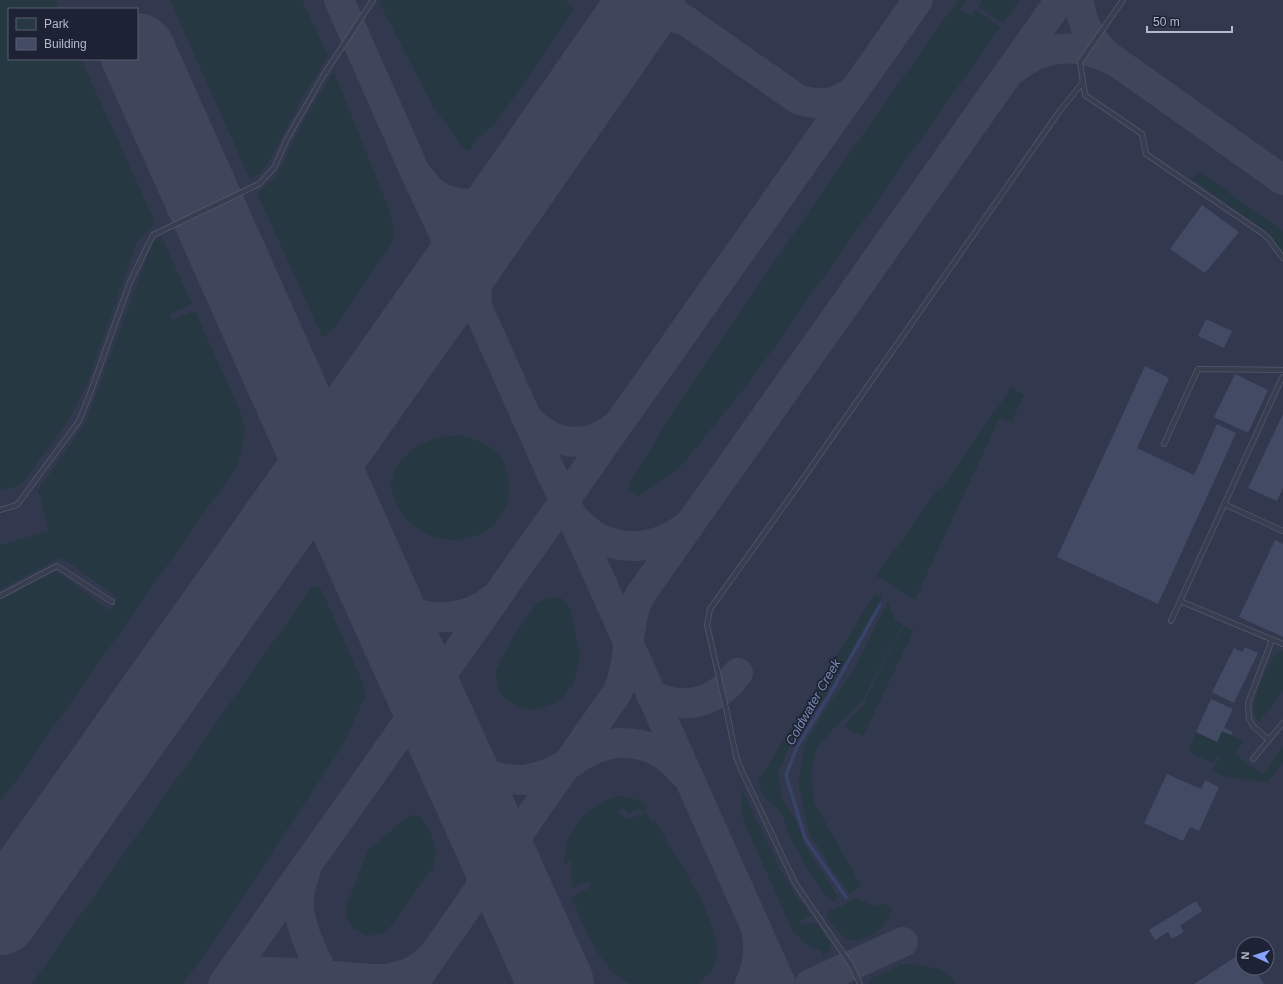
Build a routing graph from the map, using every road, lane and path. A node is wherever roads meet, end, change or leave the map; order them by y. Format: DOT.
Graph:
graph roads {
  1 [pos="373,0"];
  2 [pos="1123,0"];
  3 [pos="1083,82"];
  4 [pos="1283,258"];
  5 [pos="1283,370"];
  6 [pos="1283,377"];
  7 [pos="1164,444"];
  8 [pos="1224,504"];
  9 [pos="0,510"];
  10 [pos="1283,531"];
  11 [pos="0,596"];
  12 [pos="1180,601"];
  13 [pos="112,602"];
  14 [pos="1171,622"];
  15 [pos="1272,640"];
  16 [pos="1283,644"];
  17 [pos="1283,723"];
  18 [pos="1269,740"];
  19 [pos="1253,759"];
  20 [pos="860,984"];
  1 -- 9 [label="lane"];
  2 -- 3 [label="lane"];
  3 -- 4 [label="lane"];
  3 -- 20 [label="lane"];
  5 -- 7 [label="lane"];
  6 -- 8 [label="lane"];
  8 -- 10 [label="lane"];
  8 -- 12 [label="lane"];
  11 -- 13 [label="lane"];
  12 -- 14 [label="lane"];
  12 -- 15 [label="lane"];
  15 -- 16 [label="lane"];
  15 -- 18 [label="lane"];
  17 -- 18 [label="lane"];
  18 -- 19 [label="lane"];
}
